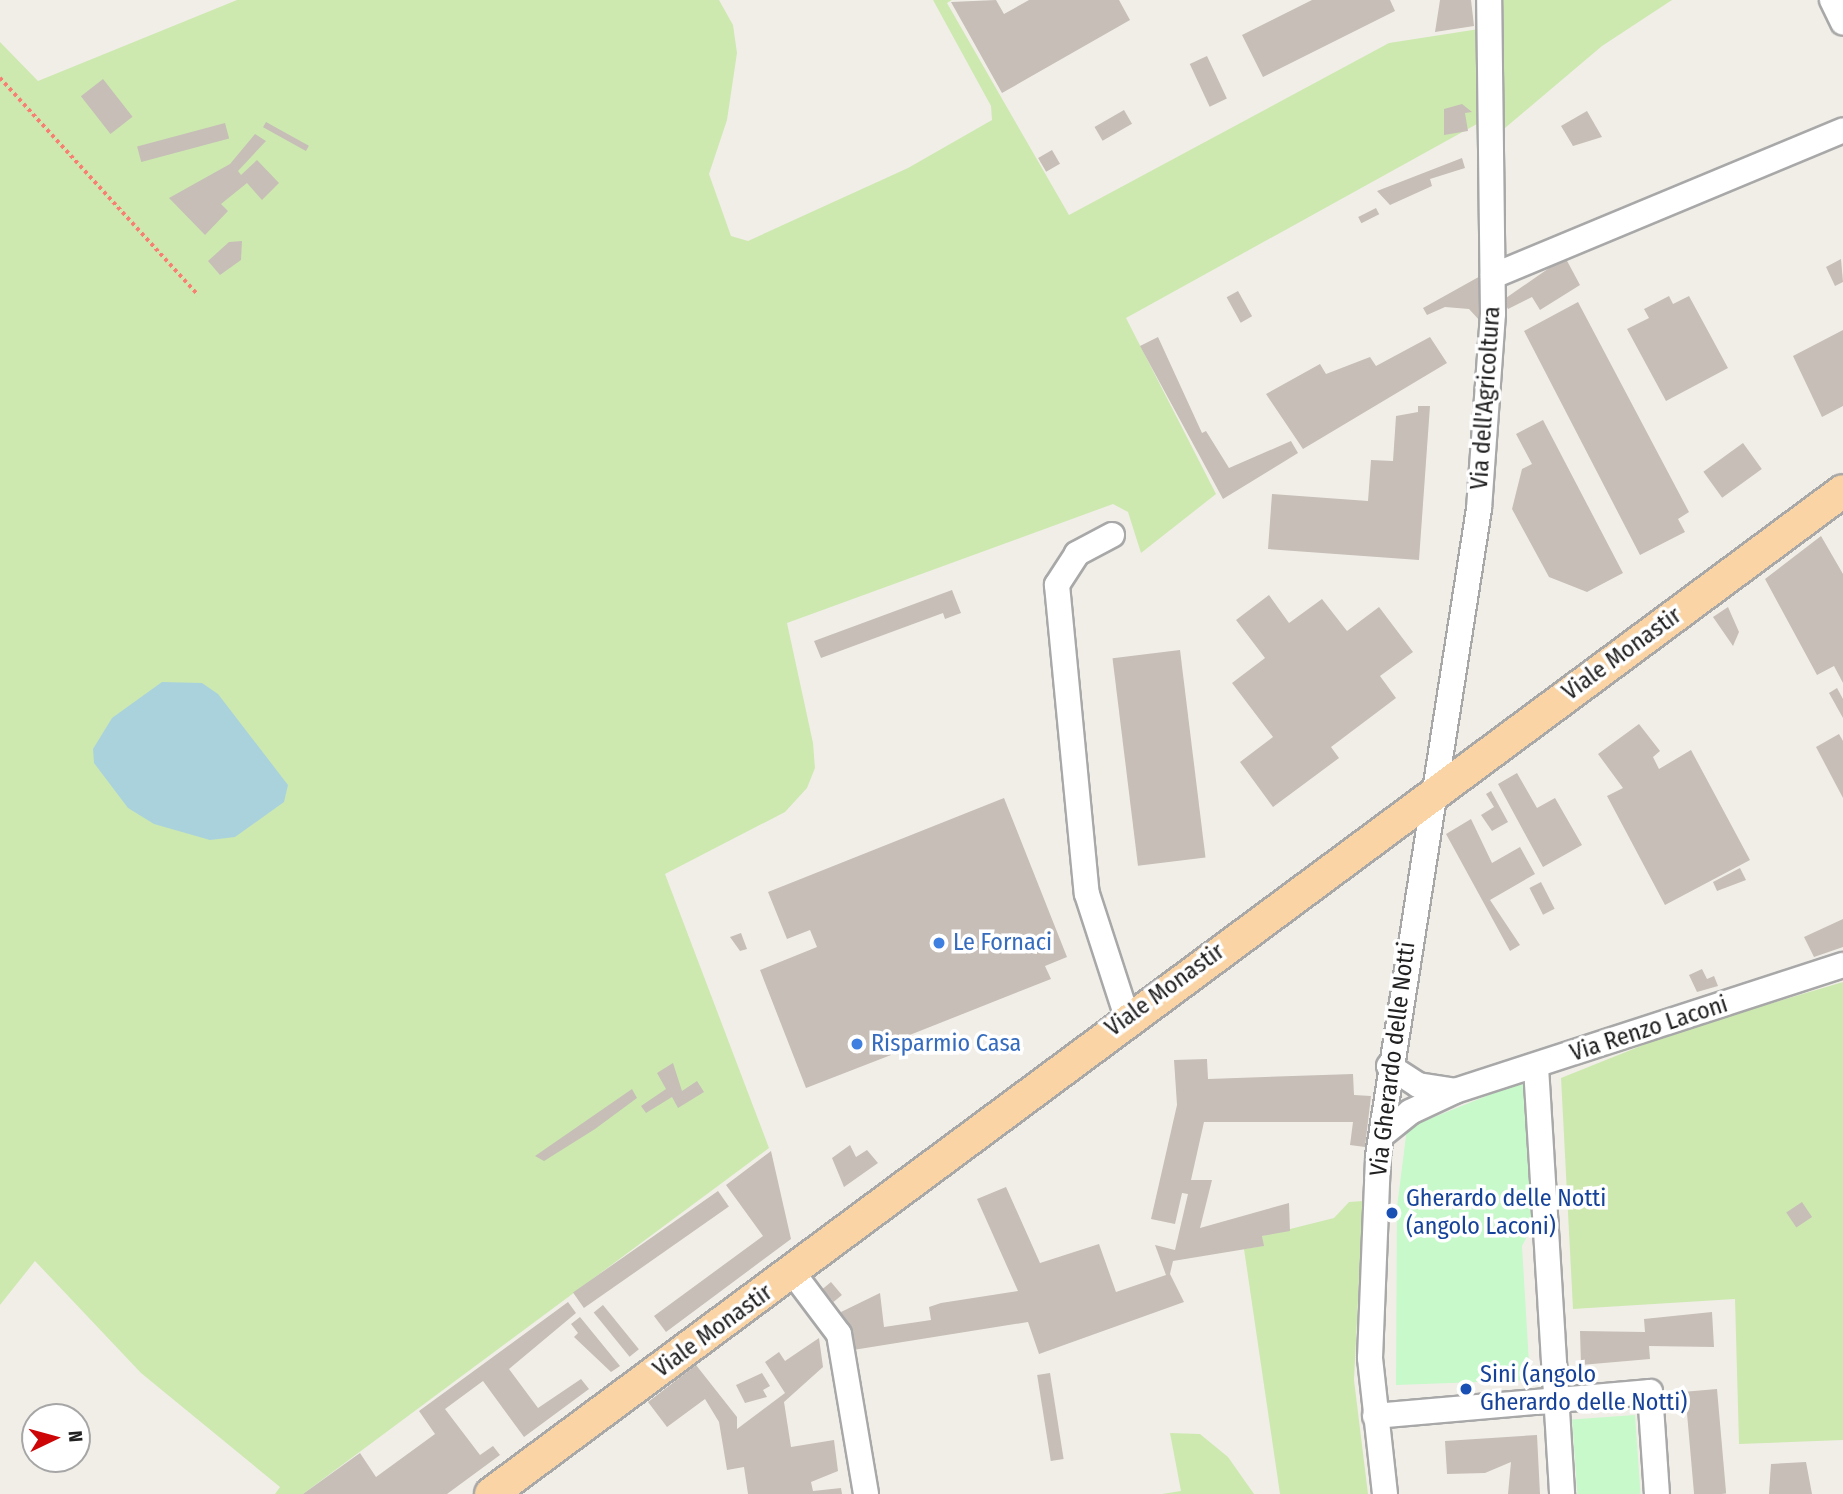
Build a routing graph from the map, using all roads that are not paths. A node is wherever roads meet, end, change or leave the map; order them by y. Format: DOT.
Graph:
graph roads {
  1 [pos="1489,0"];
  2 [pos="1832,0"];
  3 [pos="1843,23"];
  4 [pos="1843,130"];
  5 [pos="1493,276"];
  6 [pos="1843,491"];
  7 [pos="1112,535"];
  8 [pos="1436,793"];
  9 [pos="1843,965"];
  10 [pos="1127,1017"];
  11 [pos="1389,1066"];
  12 [pos="1536,1067"];
  13 [pos="1455,1091"];
  14 [pos="1381,1135"];
  15 [pos="793,1273"];
  16 [pos="1555,1399"];
  17 [pos="1375,1416"];
  18 [pos="491,1494"];
  19 [pos="866,1494"];
  20 [pos="1385,1494"];
  21 [pos="1562,1494"];
  22 [pos="1657,1494"];
  1 -- 5 [label="street, Via dell'Agricoltura"];
  2 -- 3 [label="street"];
  4 -- 5 [label="street"];
  5 -- 8 [label="street, Via dell'Agricoltura"];
  6 -- 8 [label="main road, Viale Monastir"];
  7 -- 10 [label="street"];
  8 -- 10 [label="main road, Viale Monastir"];
  8 -- 11 [label="street, Via Gherardo delle Notti"];
  9 -- 12 [label="street, Via Renzo Laconi"];
  10 -- 15 [label="main road, Viale Monastir"];
  11 -- 13 [label="street, Via Renzo Laconi"];
  11 -- 14 [label="street, Via Gherardo delle Notti"];
  12 -- 13 [label="street, Via Renzo Laconi"];
  12 -- 16 [label="street"];
  13 -- 14 [label="street, Via Renzo Laconi"];
  14 -- 17 [label="street, Via Gherardo delle Notti"];
  15 -- 18 [label="main road, Viale Monastir"];
  15 -- 19 [label="street"];
  16 -- 17 [label="street"];
  16 -- 21 [label="street"];
  16 -- 22 [label="street"];
  17 -- 20 [label="street, Via Gherardo delle Notti"];
}
